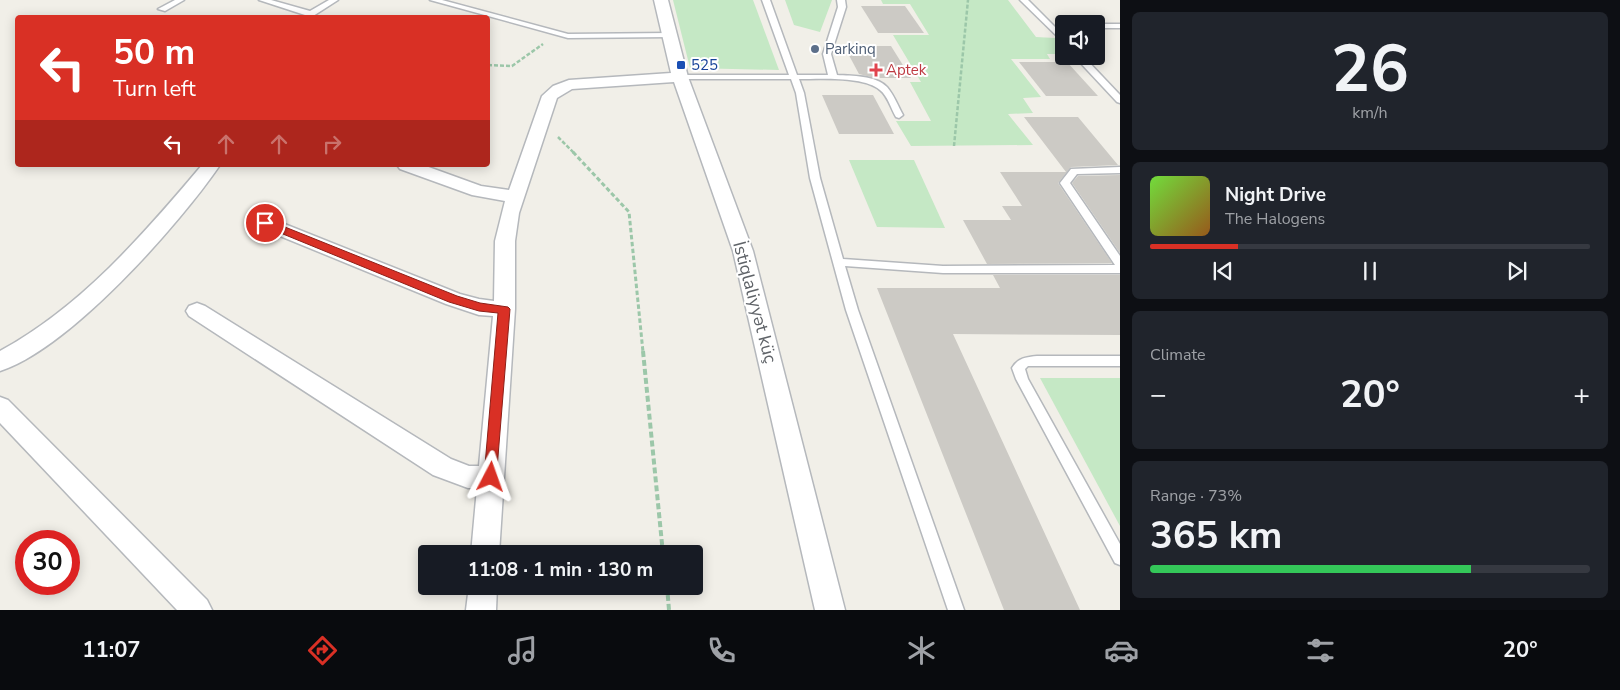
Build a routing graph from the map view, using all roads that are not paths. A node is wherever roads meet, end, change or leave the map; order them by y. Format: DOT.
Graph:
graph roads {
  1 [pos="180,0"];
  2 [pos="262,0"];
  3 [pos="332,0"];
  4 [pos="434,0"];
  5 [pos="661,0"];
  6 [pos="766,0"];
  7 [pos="841,0"];
  8 [pos="1024,0"];
  9 [pos="162,9"];
  10 [pos="305,15"];
  11 [pos="310,15"];
  12 [pos="490,15"];
  13 [pos="490,15"];
  14 [pos="1050,26"];
  15 [pos="1055,26"];
  16 [pos="1105,26"];
  17 [pos="1120,26"];
  18 [pos="1055,31"];
  19 [pos="670,35"];
  20 [pos="1087,65"];
  21 [pos="680,77"];
  22 [pos="833,77"];
  23 [pos="795,78"];
  24 [pos="1120,100"];
  25 [pos="899,115"];
  26 [pos="209,167"];
  27 [pos="412,167"];
  28 [pos="1120,170"];
  29 [pos="517,197"];
  30 [pos="265,223"];
  31 [pos="838,262"];
  32 [pos="1120,264"];
  33 [pos="1120,269"];
  34 [pos="504,309"];
  35 [pos="197,311"];
  36 [pos="1120,361"];
  37 [pos="0,362"];
  38 [pos="0,407"];
  39 [pos="491,477"];
  40 [pos="486,545"];
  41 [pos="1120,558"];
  42 [pos="482,595"];
  43 [pos="198,610"];
  44 [pos="481,610"];
  45 [pos="830,610"];
  46 [pos="956,610"];
  1 -- 9 [label="lane"];
  2 -- 10 [label="lane"];
  3 -- 11 [label="lane"];
  4 -- 12 [label="lane"];
  5 -- 19 [label="street, İstiqlaliyyət küç"];
  6 -- 23 [label="lane"];
  7 -- 22 [label="lane"];
  8 -- 14 [label="lane"];
  13 -- 19 [label="lane"];
  14 -- 15 [label="lane"];
  14 -- 18 [label="lane"];
  16 -- 17 [label="lane"];
  19 -- 21 [label="street, İstiqlaliyyət küç"];
  20 -- 24 [label="lane"];
  21 -- 23 [label="lane"];
  21 -- 29 [label="street"];
  21 -- 45 [label="street, İstiqlaliyyət küç"];
  22 -- 23 [label="lane"];
  22 -- 25 [label="lane"];
  23 -- 31 [label="lane"];
  26 -- 37 [label="street"];
  27 -- 29 [label="street"];
  28 -- 32 [label="lane"];
  29 -- 34 [label="street"];
  30 -- 34 [label="street"];
  31 -- 33 [label="lane"];
  31 -- 46 [label="lane"];
  34 -- 39 [label="street"];
  35 -- 39 [label="street"];
  36 -- 41 [label="lane"];
  38 -- 43 [label="street"];
  39 -- 40 [label="street"];
  42 -- 44 [label="street"];
}
